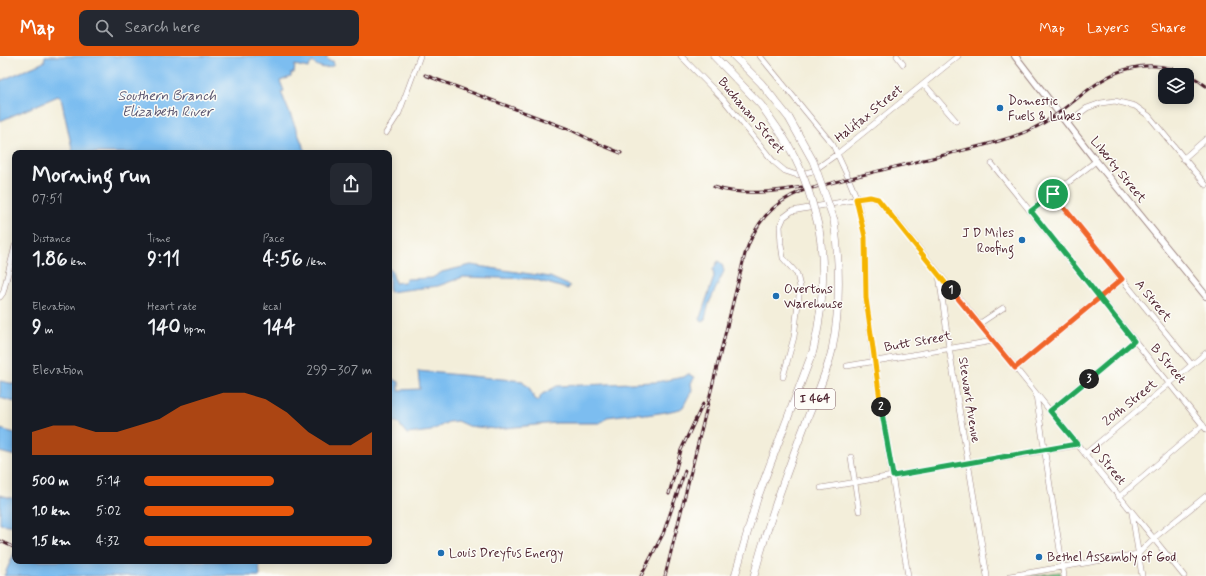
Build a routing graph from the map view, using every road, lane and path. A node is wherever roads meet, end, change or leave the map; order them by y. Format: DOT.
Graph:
graph roads {
  1 [pos="420,56"];
  2 [pos="681,56"];
  3 [pos="714,56"];
  4 [pos="734,56"];
  5 [pos="760,56"];
  6 [pos="958,56"];
  7 [pos="1015,56"];
  8 [pos="899,57"];
  9 [pos="903,64"];
  10 [pos="924,84"];
  11 [pos="956,121"];
  12 [pos="1067,123"];
  13 [pos="386,133"];
  14 [pos="1206,139"];
  15 [pos="837,154"];
  16 [pos="1183,159"];
  17 [pos="1096,161"];
  18 [pos="992,164"];
  19 [pos="788,172"];
  20 [pos="1206,186"];
  21 [pos="1053,194"];
  22 [pos="856,199"];
  23 [pos="1031,211"];
  24 [pos="12,256"];
  25 [pos="939,274"];
  26 [pos="1122,279"];
  27 [pos="1,295"];
  28 [pos="1206,296"];
  29 [pos="1100,298"];
  30 [pos="1004,308"];
  31 [pos="979,324"];
  32 [pos="993,341"];
  33 [pos="1134,341"];
  34 [pos="949,348"];
  35 [pos="1206,353"];
  36 [pos="874,361"];
  37 [pos="1192,365"];
  38 [pos="847,366"];
  39 [pos="1015,368"];
  40 [pos="783,377"];
  41 [pos="1171,384"];
  42 [pos="1036,394"];
  43 [pos="1050,411"];
  44 [pos="1205,427"];
  45 [pos="1077,444"];
  46 [pos="1043,450"];
  47 [pos="1085,454"];
  48 [pos="850,457"];
  49 [pos="968,463"];
  50 [pos="893,476"];
  51 [pos="855,482"];
  52 [pos="821,488"];
  53 [pos="1206,496"];
  54 [pos="1119,497"];
  55 [pos="859,511"];
  56 [pos="1132,512"];
  57 [pos="1154,538"];
  58 [pos="1138,554"];
  59 [pos="1063,567"];
  60 [pos="735,576"];
  61 [pos="754,576"];
  62 [pos="908,576"];
  63 [pos="987,576"];
  64 [pos="1010,576"];
  65 [pos="1064,576"];
  66 [pos="1142,576"];
  67 [pos="1184,576"];
  1 -- 13 [label="street"];
  2 -- 19 [label="street, Buchanan Street"];
  3 -- 60 [label="highway, I 464, bridge"];
  4 -- 61 [label="highway, I 464, bridge"];
  5 -- 15 [label="street"];
  6 -- 10 [label="street, Halifax Street"];
  7 -- 12 [label="main road, Liberty Street"];
  8 -- 9 [label="street"];
  10 -- 11 [label="street"];
  10 -- 15 [label="street, Halifax Street"];
  12 -- 16 [label="street"];
  12 -- 17 [label="main road, Liberty Street"];
  14 -- 16 [label="street"];
  15 -- 19 [label="street, Halifax Street"];
  15 -- 22 [label="street"];
  16 -- 20 [label="street"];
  17 -- 21 [label="street"];
  17 -- 28 [label="main road, Liberty Street"];
  18 -- 23 [label="street, B Street"];
  21 -- 23 [label="street"];
  21 -- 26 [label="street, A Street"];
  22 -- 25 [label="street, D Street"];
  22 -- 36 [label="street"];
  22 -- 40 [label="street"];
  23 -- 29 [label="street, B Street"];
  24 -- 27 [label="street"];
  25 -- 31 [label="street, D Street"];
  25 -- 34 [label="street, Stewart Avenue"];
  26 -- 29 [label="street"];
  26 -- 37 [label="street, A Street"];
  29 -- 33 [label="street, B Street"];
  29 -- 39 [label="street"];
  30 -- 31 [label="street"];
  31 -- 32 [label="street, D Street"];
  32 -- 34 [label="street, Butt Street"];
  32 -- 39 [label="street, D Street"];
  33 -- 41 [label="street, B Street"];
  33 -- 43 [label="street"];
  34 -- 36 [label="street, Butt Street"];
  34 -- 49 [label="street, Stewart Avenue"];
  35 -- 37 [label="street, 20th Street"];
  36 -- 38 [label="street, Butt Street"];
  36 -- 50 [label="street"];
  37 -- 41 [label="street, 20th Street"];
  39 -- 42 [label="street, D Street"];
  41 -- 44 [label="street, B Street"];
  41 -- 47 [label="street, 20th Street"];
  42 -- 43 [label="street, D Street"];
  42 -- 46 [label="street"];
  43 -- 45 [label="street, D Street"];
  44 -- 54 [label="street"];
  45 -- 46 [label="street"];
  45 -- 47 [label="street, D Street"];
  46 -- 49 [label="street"];
  46 -- 59 [label="street"];
  47 -- 54 [label="street, D Street"];
  48 -- 51 [label="street"];
  49 -- 50 [label="street"];
  49 -- 63 [label="street, Stewart Avenue"];
  50 -- 51 [label="street"];
  50 -- 62 [label="street"];
  51 -- 52 [label="street"];
  51 -- 55 [label="street"];
  53 -- 57 [label="street"];
  54 -- 56 [label="street, D Street"];
  56 -- 57 [label="street, D Street"];
  56 -- 58 [label="street"];
  57 -- 58 [label="street"];
  57 -- 67 [label="street, D Street"];
  58 -- 59 [label="street"];
  58 -- 66 [label="street"];
  59 -- 64 [label="street"];
  59 -- 65 [label="street"];
}
